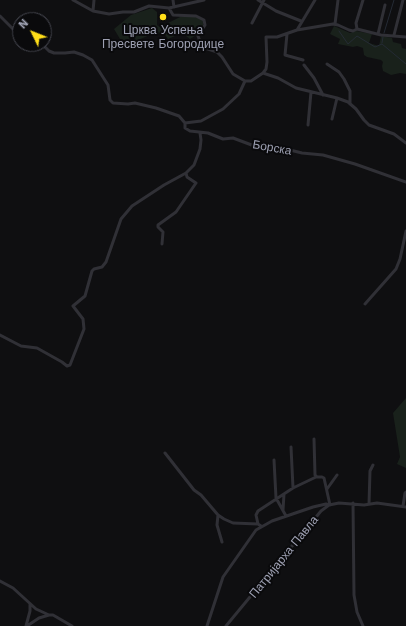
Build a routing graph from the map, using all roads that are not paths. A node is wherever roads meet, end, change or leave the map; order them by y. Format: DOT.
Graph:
graph roads {
  1 [pos="94,0"];
  2 [pos="173,0"];
  3 [pos="204,0"];
  4 [pos="258,0"];
  5 [pos="315,0"];
  6 [pos="338,0"];
  7 [pos="363,0"];
  8 [pos="403,0"];
  9 [pos="74,1"];
  10 [pos="263,1"];
  11 [pos="385,5"];
  12 [pos="174,7"];
  13 [pos="169,8"];
  14 [pos="93,11"];
  15 [pos="0,16"];
  16 [pos="301,22"];
  17 [pos="252,23"];
  18 [pos="335,24"];
  19 [pos="12,28"];
  20 [pos="357,29"];
  21 [pos="297,30"];
  22 [pos="287,34"];
  23 [pos="378,34"];
  24 [pos="394,35"];
  25 [pos="406,36"];
  26 [pos="52,52"];
  27 [pos="302,60"];
  28 [pos="327,64"];
  29 [pos="304,65"];
  30 [pos="263,73"];
  31 [pos="245,82"];
  32 [pos="311,92"];
  33 [pos="323,95"];
  34 [pos="337,98"];
  35 [pos="350,104"];
  36 [pos="332,119"];
  37 [pos="185,123"];
  38 [pos="308,125"];
  39 [pos="200,133"];
  40 [pos="406,143"];
  41 [pos="186,173"];
  42 [pos="406,182"];
  43 [pos="406,232"];
  44 [pos="162,244"];
  45 [pos="406,258"];
  46 [pos="400,259"];
  47 [pos="364,304"];
  48 [pos="0,335"];
  49 [pos="314,439"];
  50 [pos="291,447"];
  51 [pos="165,453"];
  52 [pos="274,460"];
  53 [pos="373,465"];
  54 [pos="337,475"];
  55 [pos="316,477"];
  56 [pos="293,488"];
  57 [pos="327,489"];
  58 [pos="406,492"];
  59 [pos="284,494"];
  60 [pos="276,498"];
  61 [pos="351,503"];
  62 [pos="369,504"];
  63 [pos="329,505"];
  64 [pos="405,507"];
  65 [pos="283,510"];
  66 [pos="218,516"];
  67 [pos="286,516"];
  68 [pos="251,524"];
  69 [pos="260,525"];
  70 [pos="256,530"];
  71 [pos="222,542"];
  72 [pos="0,581"];
  73 [pos="29,602"];
  74 [pos="49,615"];
  75 [pos="27,626"];
  76 [pos="72,626"];
  77 [pos="207,626"];
  78 [pos="226,626"];
  79 [pos="363,626"];
  1 -- 14 [label="street"];
  2 -- 12 [label="street"];
  3 -- 12 [label="street"];
  4 -- 10 [label="street"];
  5 -- 16 [label="street"];
  6 -- 18 [label="street"];
  7 -- 20 [label="street"];
  8 -- 24 [label="street"];
  9 -- 14 [label="street"];
  10 -- 16 [label="street"];
  10 -- 17 [label="street"];
  11 -- 23 [label="street"];
  12 -- 13 [label="street"];
  13 -- 14 [label="street"];
  13 -- 31 [label="street"];
  15 -- 19 [label="street"];
  16 -- 21 [label="street"];
  18 -- 20 [label="street"];
  18 -- 21 [label="street"];
  20 -- 23 [label="street"];
  21 -- 22 [label="street"];
  22 -- 27 [label="street"];
  22 -- 30 [label="street"];
  23 -- 24 [label="street"];
  24 -- 25 [label="street"];
  26 -- 37 [label="street"];
  28 -- 35 [label="street"];
  29 -- 33 [label="street"];
  30 -- 31 [label="street"];
  30 -- 32 [label="street"];
  31 -- 37 [label="street"];
  32 -- 33 [label="street"];
  32 -- 38 [label="street"];
  33 -- 34 [label="street"];
  34 -- 35 [label="street"];
  34 -- 36 [label="street"];
  35 -- 40 [label="street"];
  37 -- 39 [label="street, Борска"];
  39 -- 41 [label="street"];
  39 -- 42 [label="street, Борска"];
  41 -- 44 [label="street"];
  41 -- 48 [label="street"];
  43 -- 46 [label="street"];
  45 -- 46 [label="street"];
  46 -- 47 [label="street"];
  49 -- 55 [label="street"];
  50 -- 56 [label="street"];
  51 -- 66 [label="street"];
  52 -- 60 [label="street"];
  53 -- 62 [label="street"];
  54 -- 57 [label="street"];
  55 -- 56 [label="street"];
  55 -- 57 [label="street"];
  56 -- 59 [label="street"];
  57 -- 63 [label="street"];
  58 -- 64 [label="street"];
  59 -- 60 [label="street"];
  59 -- 65 [label="street"];
  60 -- 65 [label="street"];
  60 -- 69 [label="street"];
  61 -- 62 [label="street"];
  61 -- 63 [label="street"];
  61 -- 79 [label="street"];
  62 -- 64 [label="street"];
  63 -- 67 [label="street"];
  63 -- 78 [label="street, Патријарха Павла"];
  65 -- 67 [label="street"];
  66 -- 68 [label="street"];
  66 -- 71 [label="street"];
  67 -- 69 [label="street"];
  68 -- 69 [label="street"];
  68 -- 70 [label="street"];
  69 -- 70 [label="street"];
  70 -- 77 [label="street"];
  72 -- 73 [label="street"];
  73 -- 74 [label="street"];
  73 -- 75 [label="street"];
  74 -- 75 [label="street"];
  74 -- 76 [label="street"];
}
